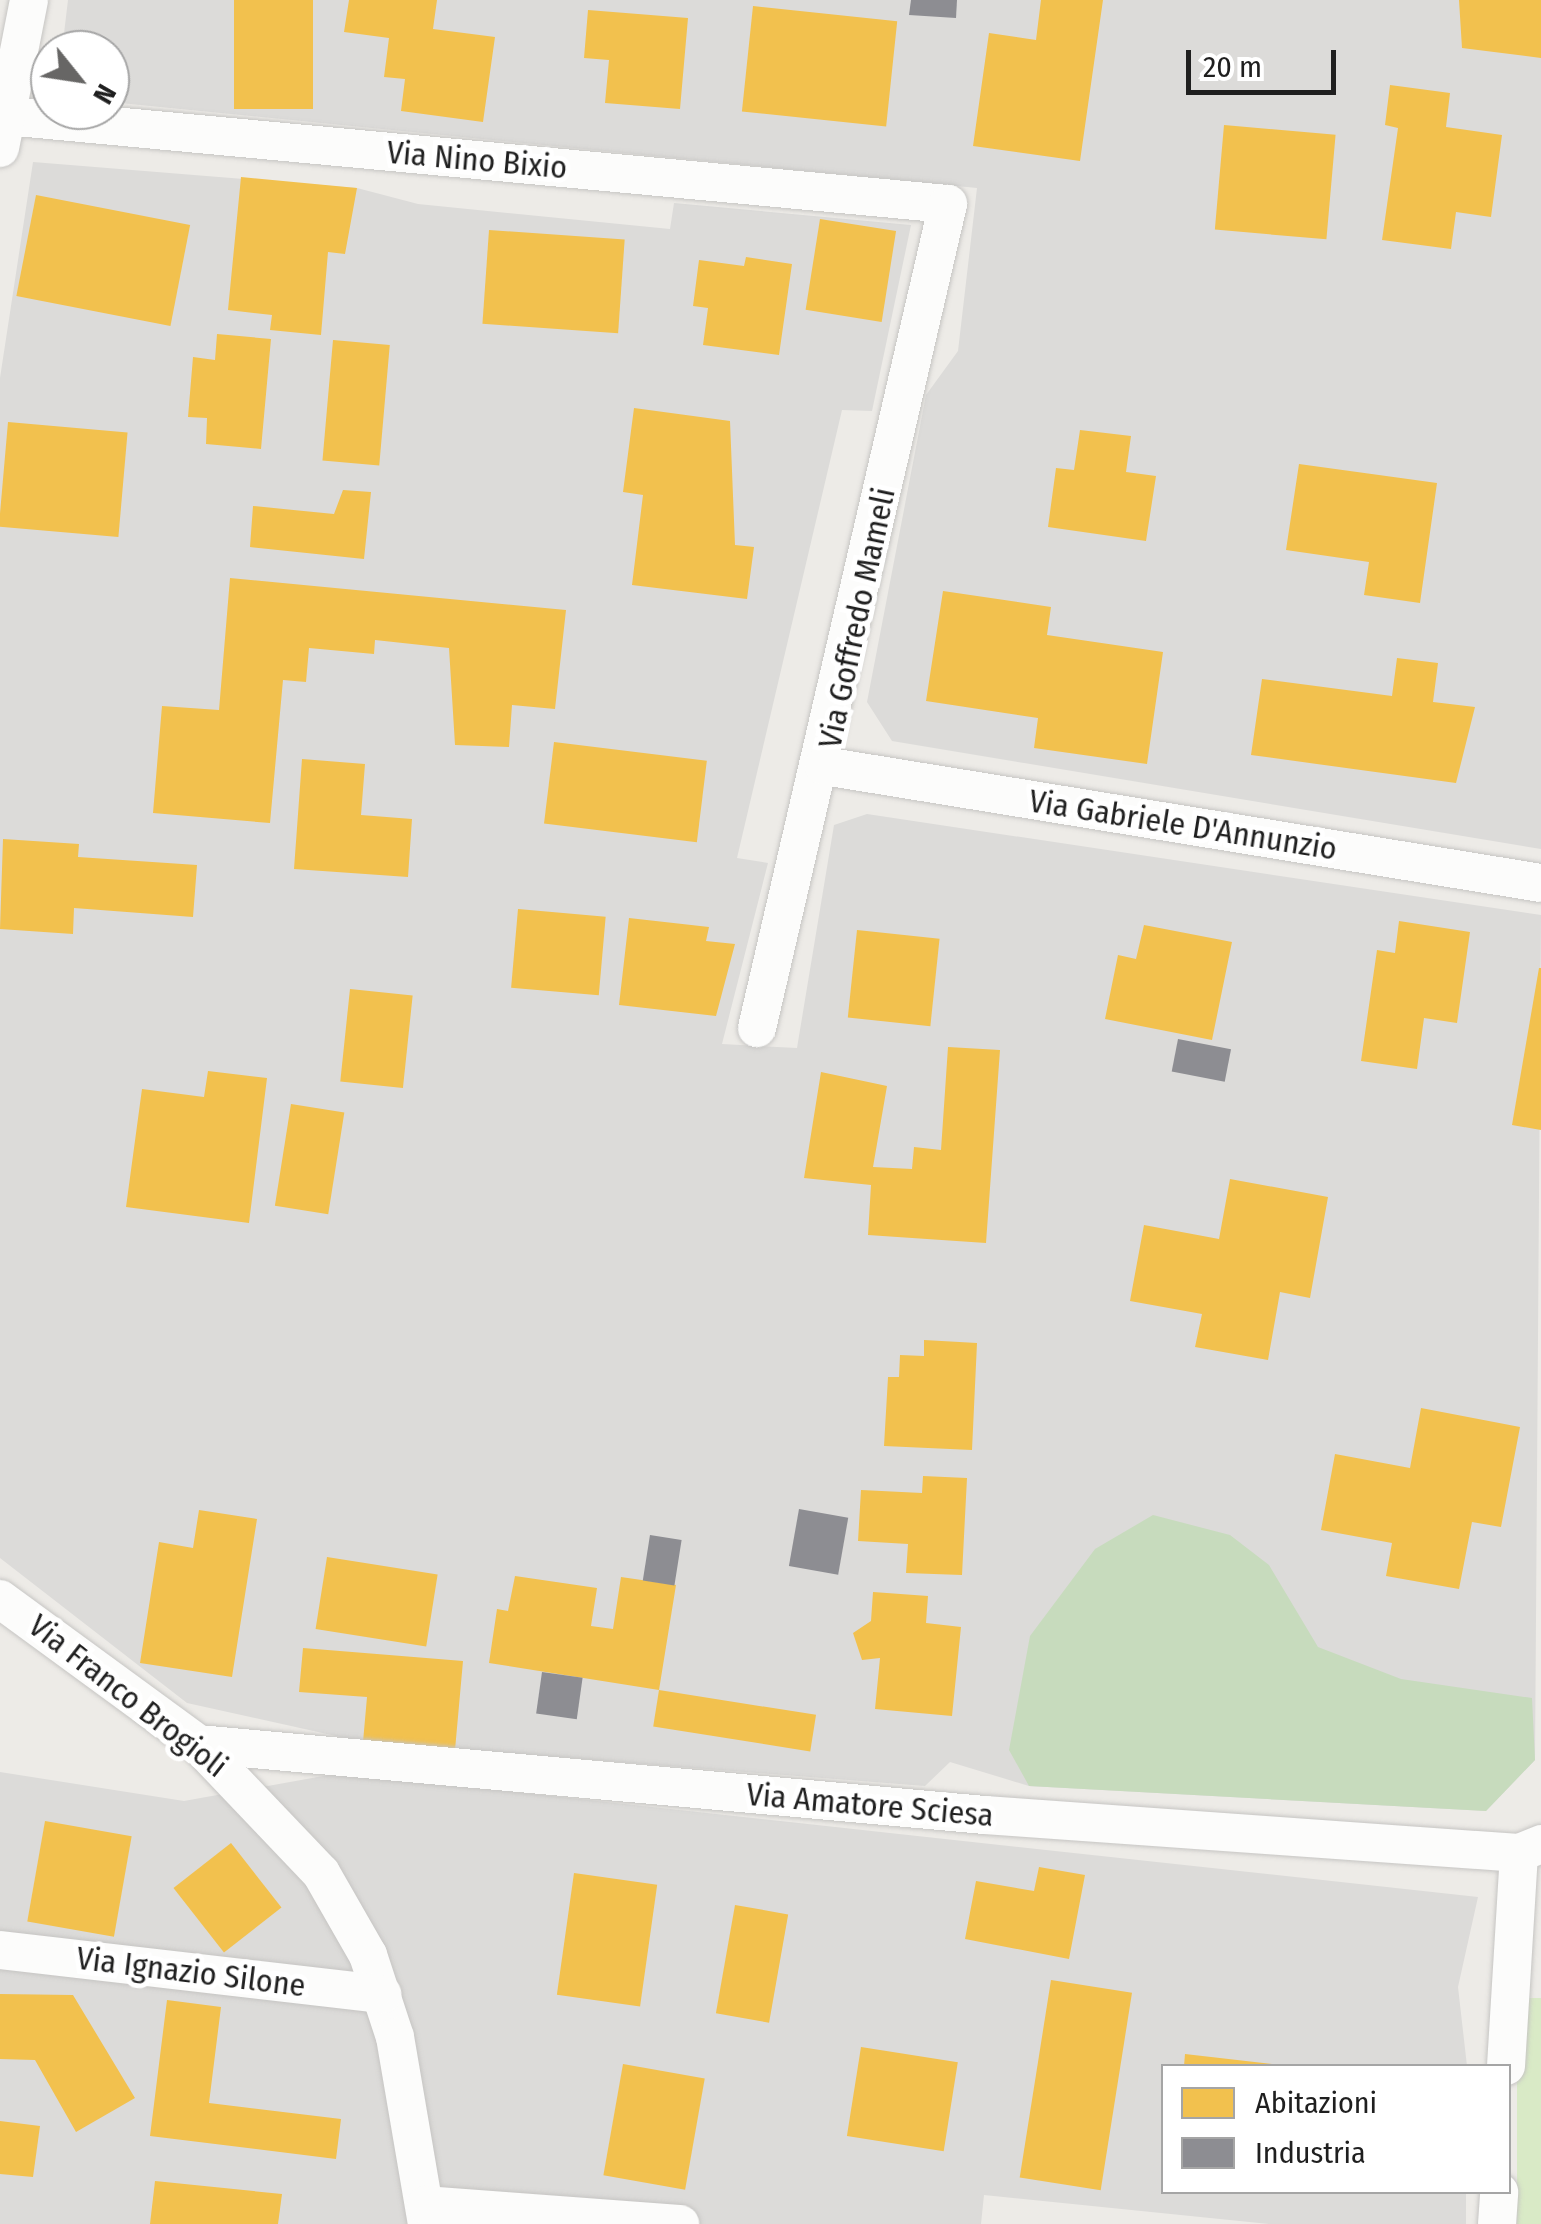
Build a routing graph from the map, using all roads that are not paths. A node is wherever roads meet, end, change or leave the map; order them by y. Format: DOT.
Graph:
graph roads {
  1 [pos="29,0"];
  2 [pos="3,132"];
  3 [pos="948,204"];
  4 [pos="824,766"];
  5 [pos="1541,883"];
  6 [pos="757,1028"];
  7 [pos="0,1599"];
  8 [pos="198,1744"];
  9 [pos="1530,1849"];
  10 [pos="0,1950"];
  11 [pos="382,1994"];
  12 [pos="1506,2064"];
  13 [pos="1499,2194"];
  14 [pos="426,2215"];
  15 [pos="680,2224"];
  16 [pos="1497,2224"];
  1 -- 2 [label="street"];
  2 -- 3 [label="street, Via Nino Bixio"];
  3 -- 4 [label="street, Via Goffredo Mameli"];
  4 -- 5 [label="street, Via Gabriele D'Annunzio"];
  4 -- 6 [label="street, Via Goffredo Mameli"];
  7 -- 8 [label="street, Via Franco Brogioli"];
  8 -- 9 [label="street, Via Amatore Sciesa"];
  8 -- 11 [label="street, Via Franco Brogioli"];
  9 -- 12 [label="street"];
  10 -- 11 [label="street, Via Ignazio Silone"];
  11 -- 14 [label="street, Via Franco Brogioli"];
  13 -- 16 [label="street"];
  14 -- 15 [label="street"];
}
